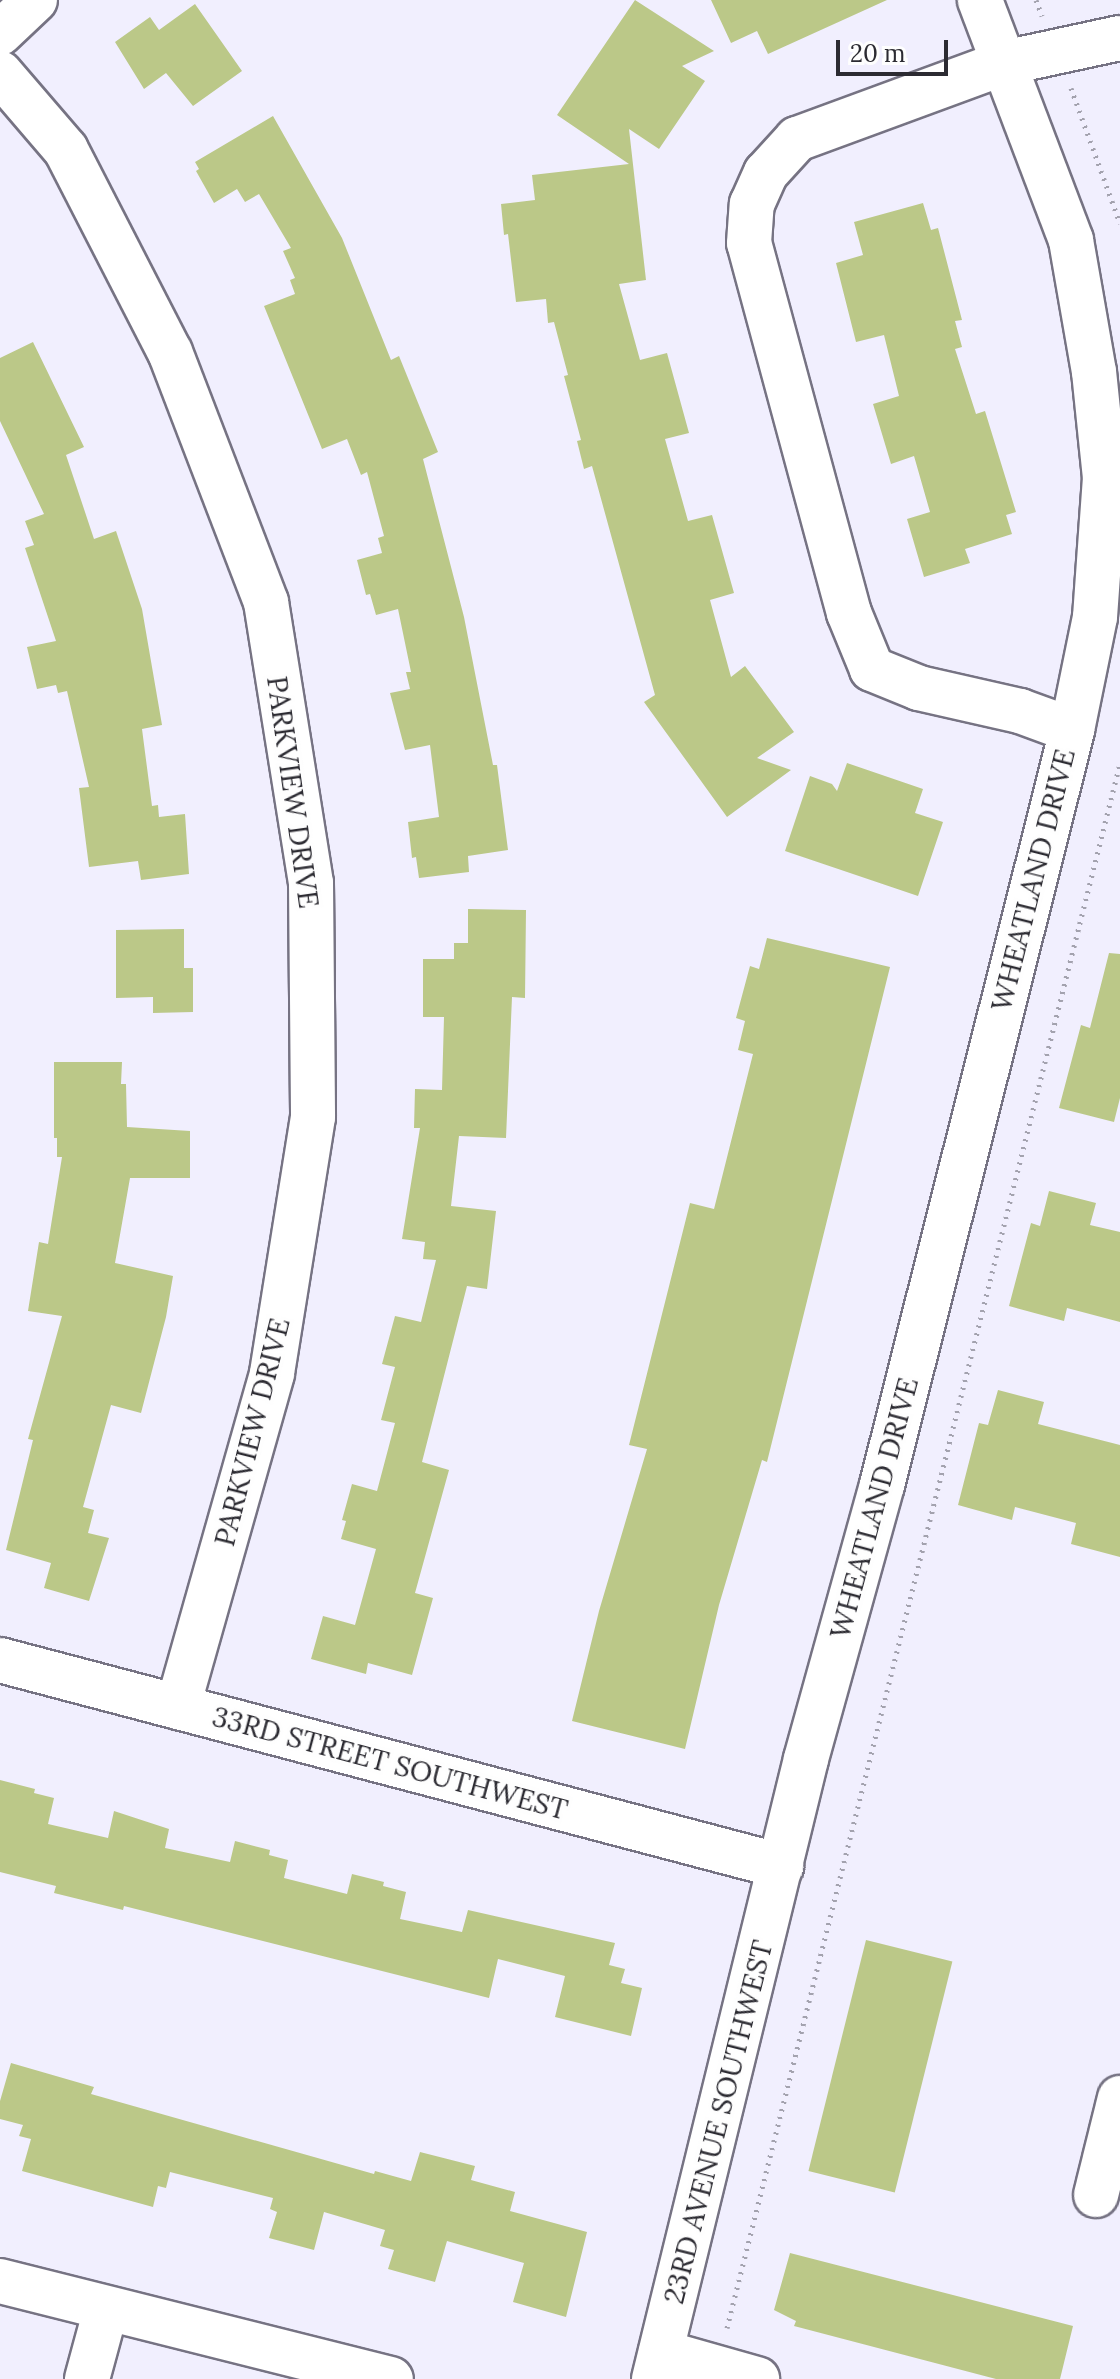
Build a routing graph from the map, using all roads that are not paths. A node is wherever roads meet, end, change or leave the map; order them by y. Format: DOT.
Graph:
graph roads {
  1 [pos="35,0"];
  2 [pos="980,0"];
  3 [pos="0,33"];
  4 [pos="1120,38"];
  5 [pos="1004,63"];
  6 [pos="0,73"];
  7 [pos="1112,480"];
  8 [pos="1072,730"];
  9 [pos="0,1660"];
  10 [pos="178,1707"];
  11 [pos="781,1866"];
  12 [pos="1120,2098"];
  13 [pos="1096,2195"];
  14 [pos="0,2281"];
  15 [pos="106,2309"];
  16 [pos="658,2366"];
  17 [pos="737,2373"];
  18 [pos="87,2379"];
  19 [pos="391,2379"];
  1 -- 3 [label="street"];
  2 -- 5 [label="street, WHEATLAND DRIVE"];
  4 -- 5 [label="street"];
  5 -- 7 [label="street, WHEATLAND DRIVE"];
  5 -- 8 [label="street"];
  6 -- 10 [label="street, PARKVIEW DRIVE"];
  7 -- 8 [label="street, WHEATLAND DRIVE"];
  8 -- 11 [label="street, WHEATLAND DRIVE"];
  9 -- 10 [label="street, 33RD STREET SOUTHWEST"];
  10 -- 11 [label="street, 33RD STREET SOUTHWEST"];
  11 -- 16 [label="street, 23RD AVENUE SOUTHWEST"];
  12 -- 13 [label="street"];
  14 -- 15 [label="street"];
  15 -- 18 [label="street"];
  15 -- 19 [label="street"];
  16 -- 17 [label="street"];
}
